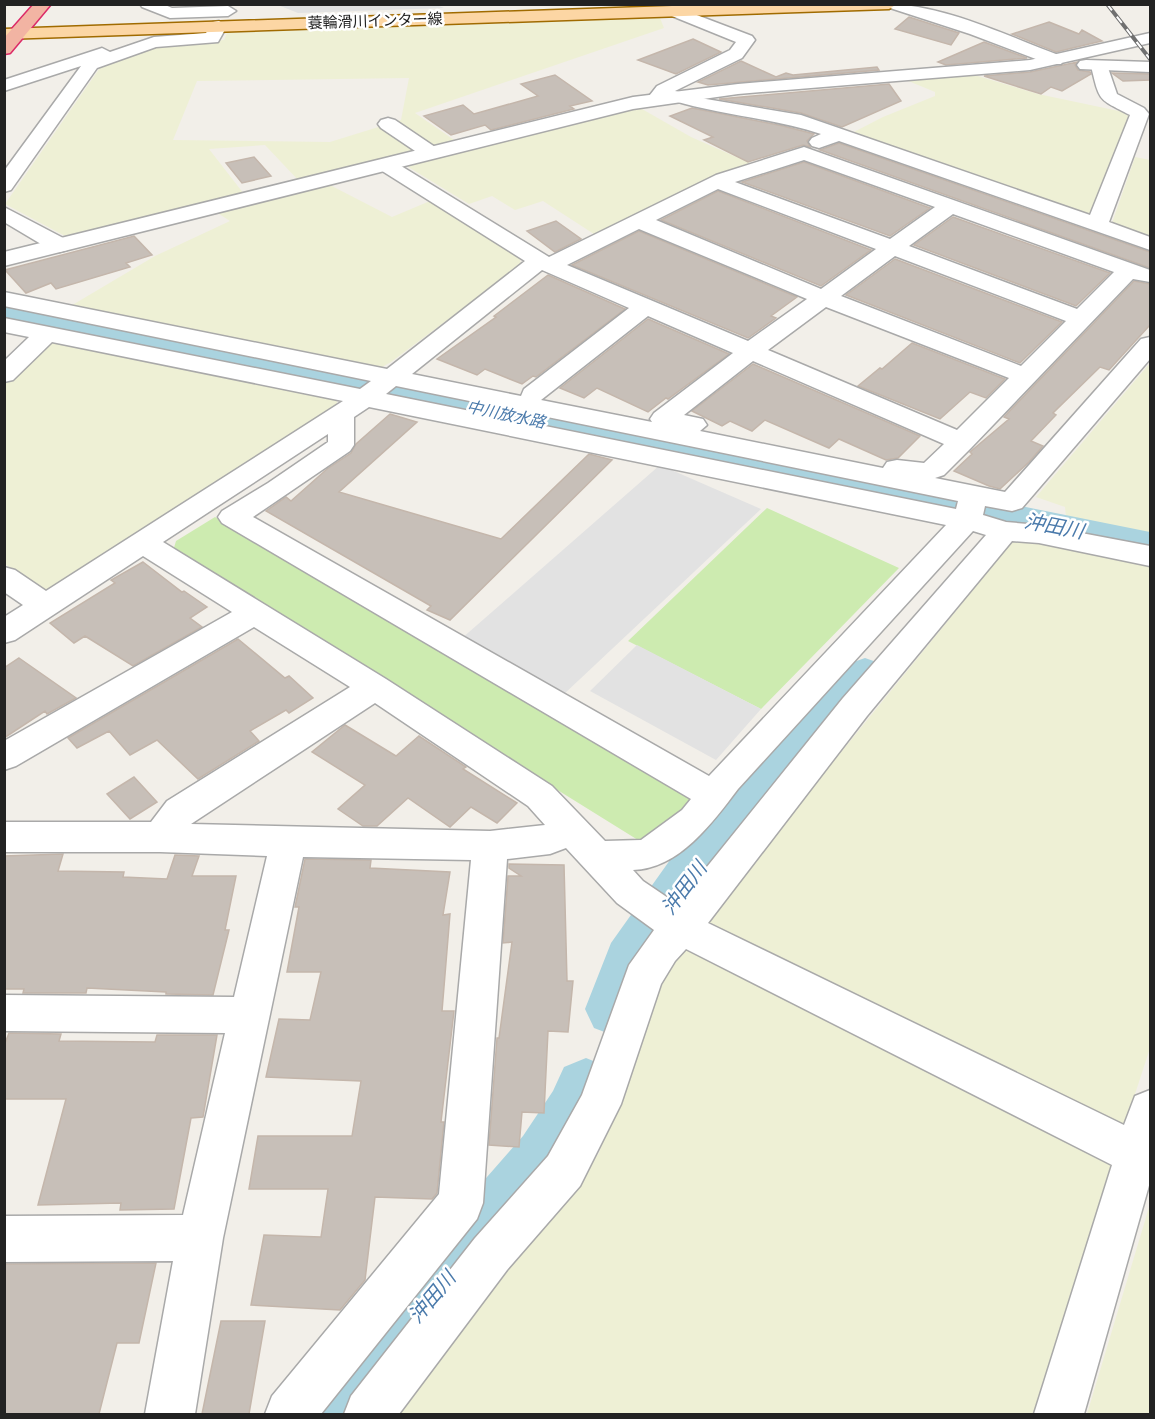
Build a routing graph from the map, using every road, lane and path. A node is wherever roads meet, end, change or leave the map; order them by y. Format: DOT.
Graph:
graph roads {
  1 [pos="43,4"];
  2 [pos="148,4"];
  3 [pos="247,4"];
  4 [pos="639,4"];
  5 [pos="891,4"];
  6 [pos="673,11"];
  7 [pos="219,22"];
  8 [pos="12,29"];
  9 [pos="1150,38"];
  10 [pos="4,49"];
  11 [pos="1055,60"];
  12 [pos="1030,65"];
  13 [pos="1100,66"];
  14 [pos="1150,67"];
  15 [pos="4,86"];
  16 [pos="677,96"];
  17 [pos="655,100"];
  18 [pos="388,124"];
  19 [pos="839,134"];
  20 [pos="431,153"];
  21 [pos="804,153"];
  22 [pos="386,165"];
  23 [pos="717,182"];
  24 [pos="4,186"];
  25 [pos="950,206"];
  26 [pos="4,213"];
  27 [pos="639,221"];
  28 [pos="1097,225"];
  29 [pos="1150,244"];
  30 [pos="59,245"];
  31 [pos="892,248"];
  32 [pos="4,259"];
  33 [pos="545,263"];
  34 [pos="1140,274"];
  35 [pos="824,298"];
  36 [pos="4,299"];
  37 [pos="645,307"];
  38 [pos="1082,320"];
  39 [pos="4,325"];
  40 [pos="46,334"];
  41 [pos="1150,344"];
  42 [pos="749,352"];
  43 [pos="4,375"];
  44 [pos="1025,376"];
  45 [pos="376,389"];
  46 [pos="533,393"];
  47 [pos="663,419"];
  48 [pos="962,442"];
  49 [pos="203,504"];
  50 [pos="971,507"];
  51 [pos="232,517"];
  52 [pos="1005,531"];
  53 [pos="143,543"];
  54 [pos="1150,556"];
  55 [pos="924,567"];
  56 [pos="4,577"];
  57 [pos="958,585"];
  58 [pos="45,605"];
  59 [pos="254,613"];
  60 [pos="4,632"];
  61 [pos="375,687"];
  62 [pos="4,757"];
  63 [pos="714,796"];
  64 [pos="4,837"];
  65 [pos="160,837"];
  66 [pos="288,842"];
  67 [pos="583,842"];
  68 [pos="490,846"];
  69 [pos="681,928"];
  70 [pos="4,1013"];
  71 [pos="249,1015"];
  72 [pos="1150,1110"];
  73 [pos="1144,1158"];
  74 [pos="201,1238"];
  75 [pos="4,1239"];
  76 [pos="170,1414"];
  77 [pos="290,1414"];
  78 [pos="369,1414"];
  79 [pos="1059,1414"];
  1 -- 8 [label="highway"];
  2 -- 7 [label="street"];
  3 -- 7 [label="street"];
  4 -- 7 [label="main road, 蓑輪滑川インター線"];
  5 -- 6 [label="main road, 蓑輪滑川インター線"];
  5 -- 11 [label="street"];
  6 -- 7 [label="main road, 蓑輪滑川インター線"];
  6 -- 17 [label="street"];
  7 -- 8 [label="main road, 蓑輪滑川インター線"];
  7 -- 15 [label="street"];
  7 -- 24 [label="street"];
  8 -- 10 [label="highway"];
  9 -- 11 [label="street"];
  11 -- 12 [label="street"];
  12 -- 13 [label="street"];
  12 -- 16 [label="street"];
  13 -- 14 [label="street"];
  13 -- 28 [label="street"];
  16 -- 17 [label="street"];
  16 -- 19 [label="street"];
  17 -- 20 [label="street"];
  18 -- 20 [label="street"];
  19 -- 21 [label="street"];
  19 -- 28 [label="street"];
  20 -- 22 [label="street"];
  21 -- 23 [label="street"];
  21 -- 25 [label="street"];
  22 -- 30 [label="street"];
  22 -- 33 [label="street"];
  23 -- 27 [label="street"];
  23 -- 31 [label="street"];
  25 -- 31 [label="street"];
  25 -- 34 [label="street"];
  26 -- 30 [label="street"];
  27 -- 33 [label="street"];
  27 -- 35 [label="street"];
  28 -- 29 [label="street"];
  30 -- 32 [label="street"];
  31 -- 35 [label="street"];
  31 -- 38 [label="street"];
  33 -- 37 [label="street"];
  33 -- 45 [label="street"];
  34 -- 38 [label="street"];
  35 -- 42 [label="street"];
  35 -- 44 [label="street"];
  36 -- 45 [label="street"];
  37 -- 42 [label="street"];
  37 -- 46 [label="street"];
  38 -- 44 [label="street"];
  39 -- 40 [label="street"];
  40 -- 43 [label="street"];
  40 -- 45 [label="street"];
  41 -- 50 [label="street"];
  42 -- 47 [label="street"];
  42 -- 48 [label="street"];
  44 -- 48 [label="street"];
  45 -- 46 [label="street"];
  45 -- 49 [label="street"];
  45 -- 50 [label="street"];
  45 -- 51 [label="street"];
  46 -- 47 [label="street"];
  47 -- 48 [label="street"];
  49 -- 51 [label="street"];
  49 -- 53 [label="street"];
  50 -- 52 [label="street"];
  50 -- 55 [label="street"];
  51 -- 63 [label="street"];
  52 -- 54 [label="street"];
  52 -- 57 [label="street"];
  53 -- 58 [label="street"];
  53 -- 59 [label="street"];
  55 -- 57 [label="street"];
  55 -- 63 [label="street"];
  56 -- 58 [label="street"];
  57 -- 69 [label="street"];
  58 -- 60 [label="street"];
  59 -- 61 [label="street"];
  59 -- 62 [label="street"];
  61 -- 65 [label="street"];
  61 -- 67 [label="street"];
  63 -- 67 [label="street"];
  64 -- 65 [label="street"];
  65 -- 66 [label="street"];
  66 -- 68 [label="street"];
  66 -- 71 [label="street"];
  67 -- 68 [label="street"];
  67 -- 69 [label="street"];
  68 -- 77 [label="street"];
  69 -- 73 [label="street"];
  69 -- 78 [label="street"];
  70 -- 71 [label="street"];
  71 -- 74 [label="street"];
  72 -- 73 [label="street"];
  73 -- 79 [label="street"];
  74 -- 75 [label="street"];
  74 -- 76 [label="street"];
}
